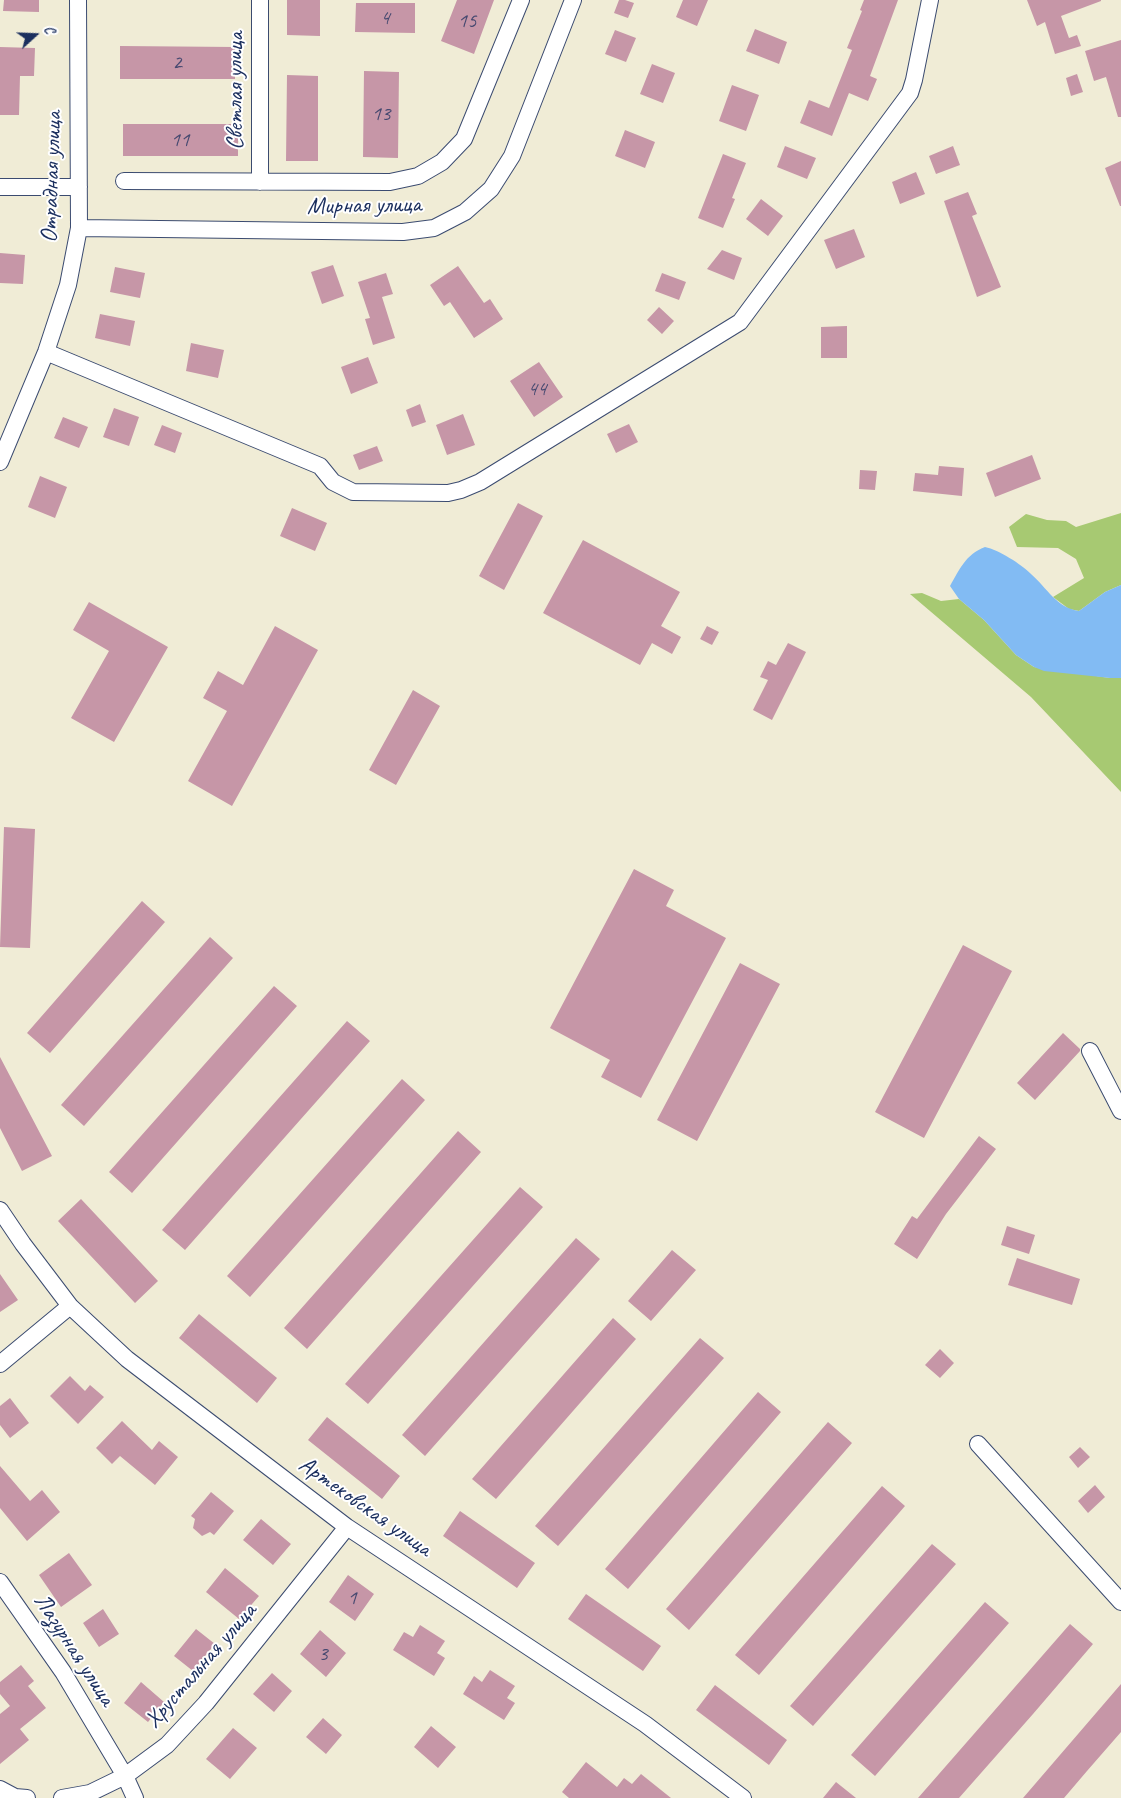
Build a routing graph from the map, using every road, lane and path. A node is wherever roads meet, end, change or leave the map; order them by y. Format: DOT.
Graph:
graph roads {
  1 [pos="78,0"];
  2 [pos="260,0"];
  3 [pos="521,0"];
  4 [pos="573,0"];
  5 [pos="930,0"];
  6 [pos="124,181"];
  7 [pos="260,182"];
  8 [pos="0,187"];
  9 [pos="79,187"];
  10 [pos="79,228"];
  11 [pos="46,352"];
  12 [pos="0,462"];
  13 [pos="1090,1051"];
  14 [pos="1121,1111"];
  15 [pos="0,1210"];
  16 [pos="70,1306"];
  17 [pos="0,1364"];
  18 [pos="978,1444"];
  19 [pos="347,1527"];
  20 [pos="0,1582"];
  21 [pos="1121,1602"];
  22 [pos="125,1776"];
  23 [pos="0,1789"];
  24 [pos="27,1798"];
  25 [pos="62,1798"];
  26 [pos="135,1798"];
  27 [pos="743,1798"];
  1 -- 9 [label="street, Отрадная улица"];
  2 -- 7 [label="street, Светлая улица"];
  3 -- 7 [label="street, Мирная улица"];
  4 -- 10 [label="street, Мирная улица"];
  5 -- 11 [label="street"];
  6 -- 7 [label="street, Мирная улица"];
  8 -- 9 [label="street"];
  9 -- 10 [label="street, Отрадная улица"];
  10 -- 11 [label="street, Отрадная улица"];
  11 -- 12 [label="street, Отрадная улица"];
  13 -- 14 [label="street"];
  15 -- 16 [label="street, Артековская улица"];
  16 -- 17 [label="street"];
  16 -- 19 [label="street, Артековская улица"];
  18 -- 21 [label="street"];
  19 -- 22 [label="street, Хрустальная улица"];
  19 -- 27 [label="street, Артековская улица"];
  20 -- 22 [label="street, Лазурная улица"];
  22 -- 25 [label="street, Хрустальная улица"];
  22 -- 26 [label="street, Лазурная улица"];
  23 -- 24 [label="street"];
}
